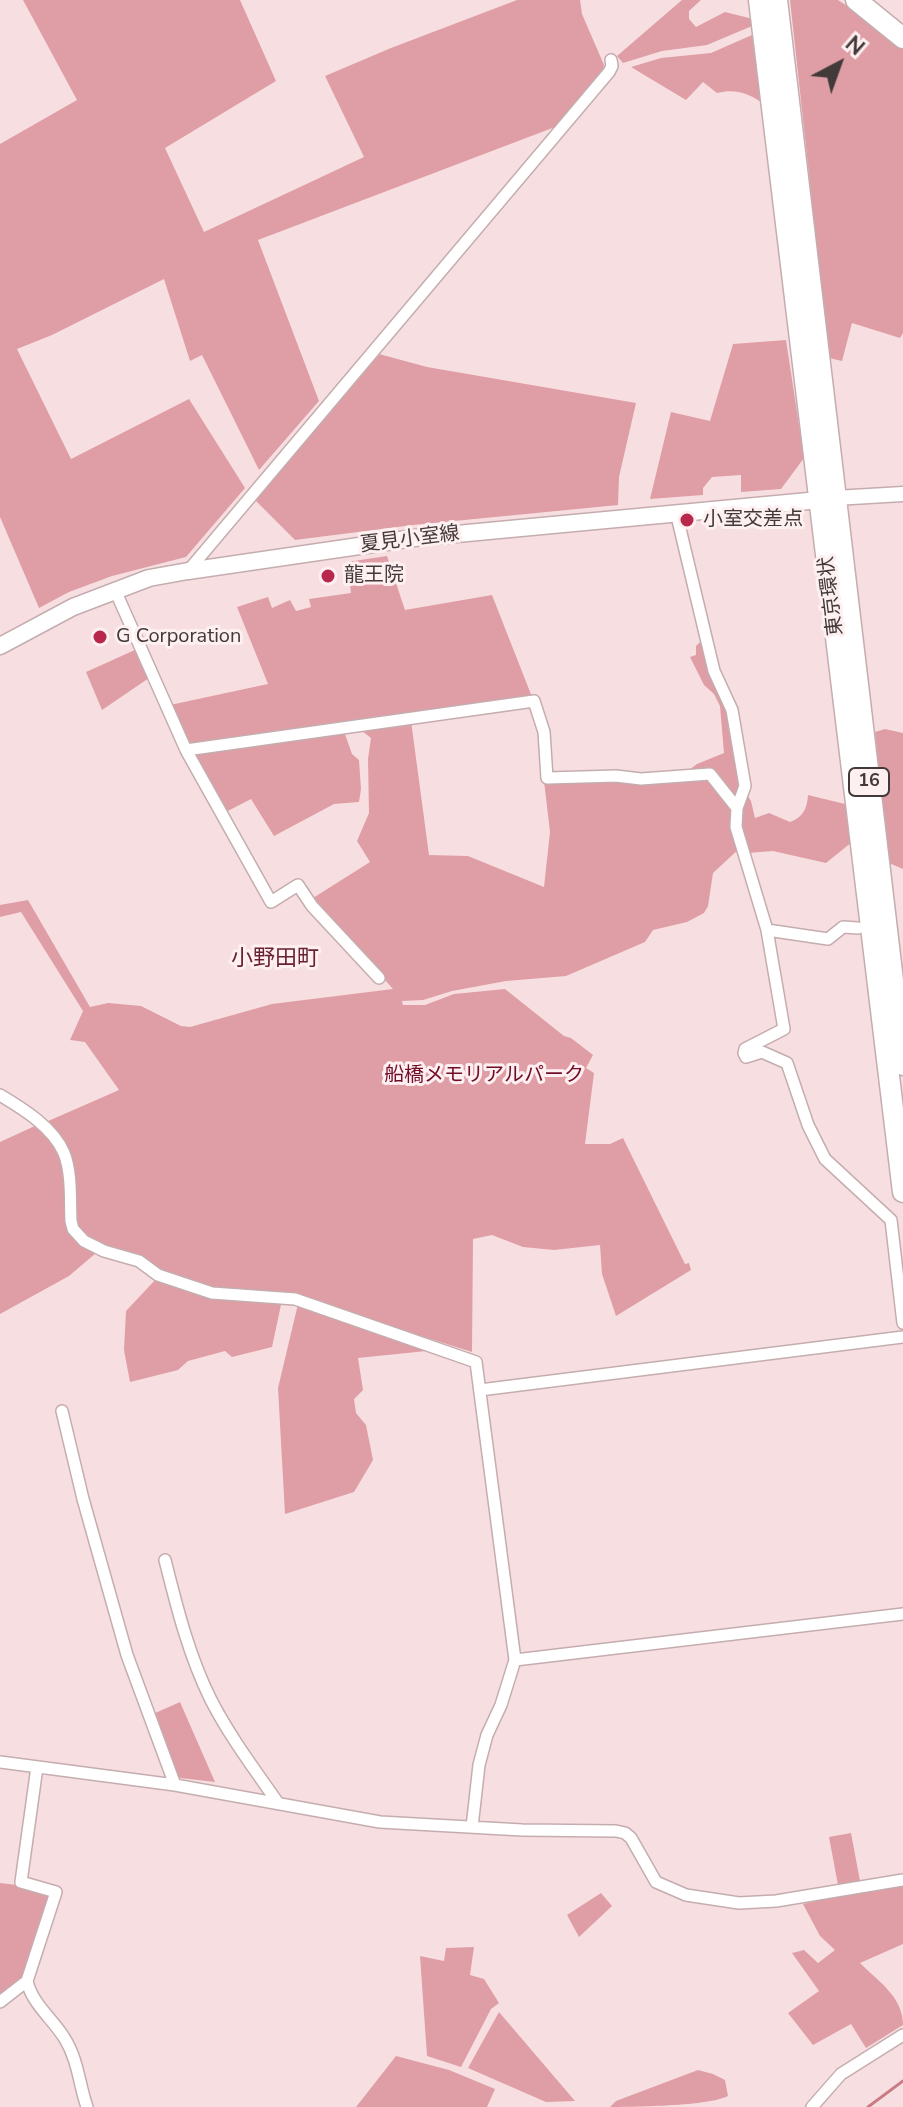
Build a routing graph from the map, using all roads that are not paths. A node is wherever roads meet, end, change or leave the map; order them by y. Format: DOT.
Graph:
graph roads {
  1 [pos="759,0"];
  2 [pos="778,0"];
  3 [pos="856,0"];
  4 [pos="903,38"];
  5 [pos="611,60"];
  6 [pos="903,494"];
  7 [pos="828,499"];
  8 [pos="676,512"];
  9 [pos="188,571"];
  10 [pos="115,590"];
  11 [pos="0,646"];
  12 [pos="186,750"];
  13 [pos="737,808"];
  14 [pos="858,928"];
  15 [pos="767,930"];
  16 [pos="379,978"];
  17 [pos="903,1065"];
  18 [pos="0,1095"];
  19 [pos="903,1192"];
  20 [pos="903,1323"];
  21 [pos="903,1337"];
  22 [pos="480,1390"];
  23 [pos="62,1411"];
  24 [pos="165,1560"];
  25 [pos="903,1614"];
  26 [pos="515,1660"];
  27 [pos="0,1762"];
  28 [pos="37,1767"];
  29 [pos="175,1785"];
  30 [pos="278,1803"];
  31 [pos="472,1827"];
  32 [pos="903,1871"];
  33 [pos="903,1880"];
  34 [pos="871,1884"];
  35 [pos="27,1981"];
  36 [pos="0,2002"];
  37 [pos="903,2035"];
  38 [pos="87,2107"];
  39 [pos="812,2107"];
  1 -- 7 [label="highway, 東京環状 / 16"];
  2 -- 7 [label="highway, 東京環状 / 16"];
  3 -- 4 [label="highway"];
  5 -- 9 [label="street"];
  6 -- 7 [label="street"];
  7 -- 8 [label="main road, 夏見小室線"];
  7 -- 17 [label="highway, 東京環状 / 16"];
  7 -- 19 [label="highway, 東京環状 / 16"];
  8 -- 9 [label="main road, 夏見小室線"];
  8 -- 13 [label="street"];
  9 -- 10 [label="main road, 夏見小室線"];
  10 -- 11 [label="main road, 夏見小室線"];
  10 -- 12 [label="street"];
  12 -- 13 [label="street"];
  12 -- 16 [label="street"];
  13 -- 15 [label="street"];
  14 -- 15 [label="street"];
  15 -- 20 [label="street"];
  18 -- 22 [label="street"];
  21 -- 22 [label="street"];
  22 -- 26 [label="street"];
  23 -- 29 [label="street"];
  24 -- 30 [label="street"];
  25 -- 26 [label="street"];
  26 -- 31 [label="street"];
  27 -- 28 [label="street"];
  28 -- 29 [label="street"];
  28 -- 35 [label="street"];
  29 -- 30 [label="street"];
  30 -- 31 [label="street"];
  31 -- 34 [label="street"];
  32 -- 34 [label="street"];
  33 -- 34 [label="street"];
  35 -- 36 [label="street"];
  35 -- 38 [label="street"];
  37 -- 39 [label="street"];
}
